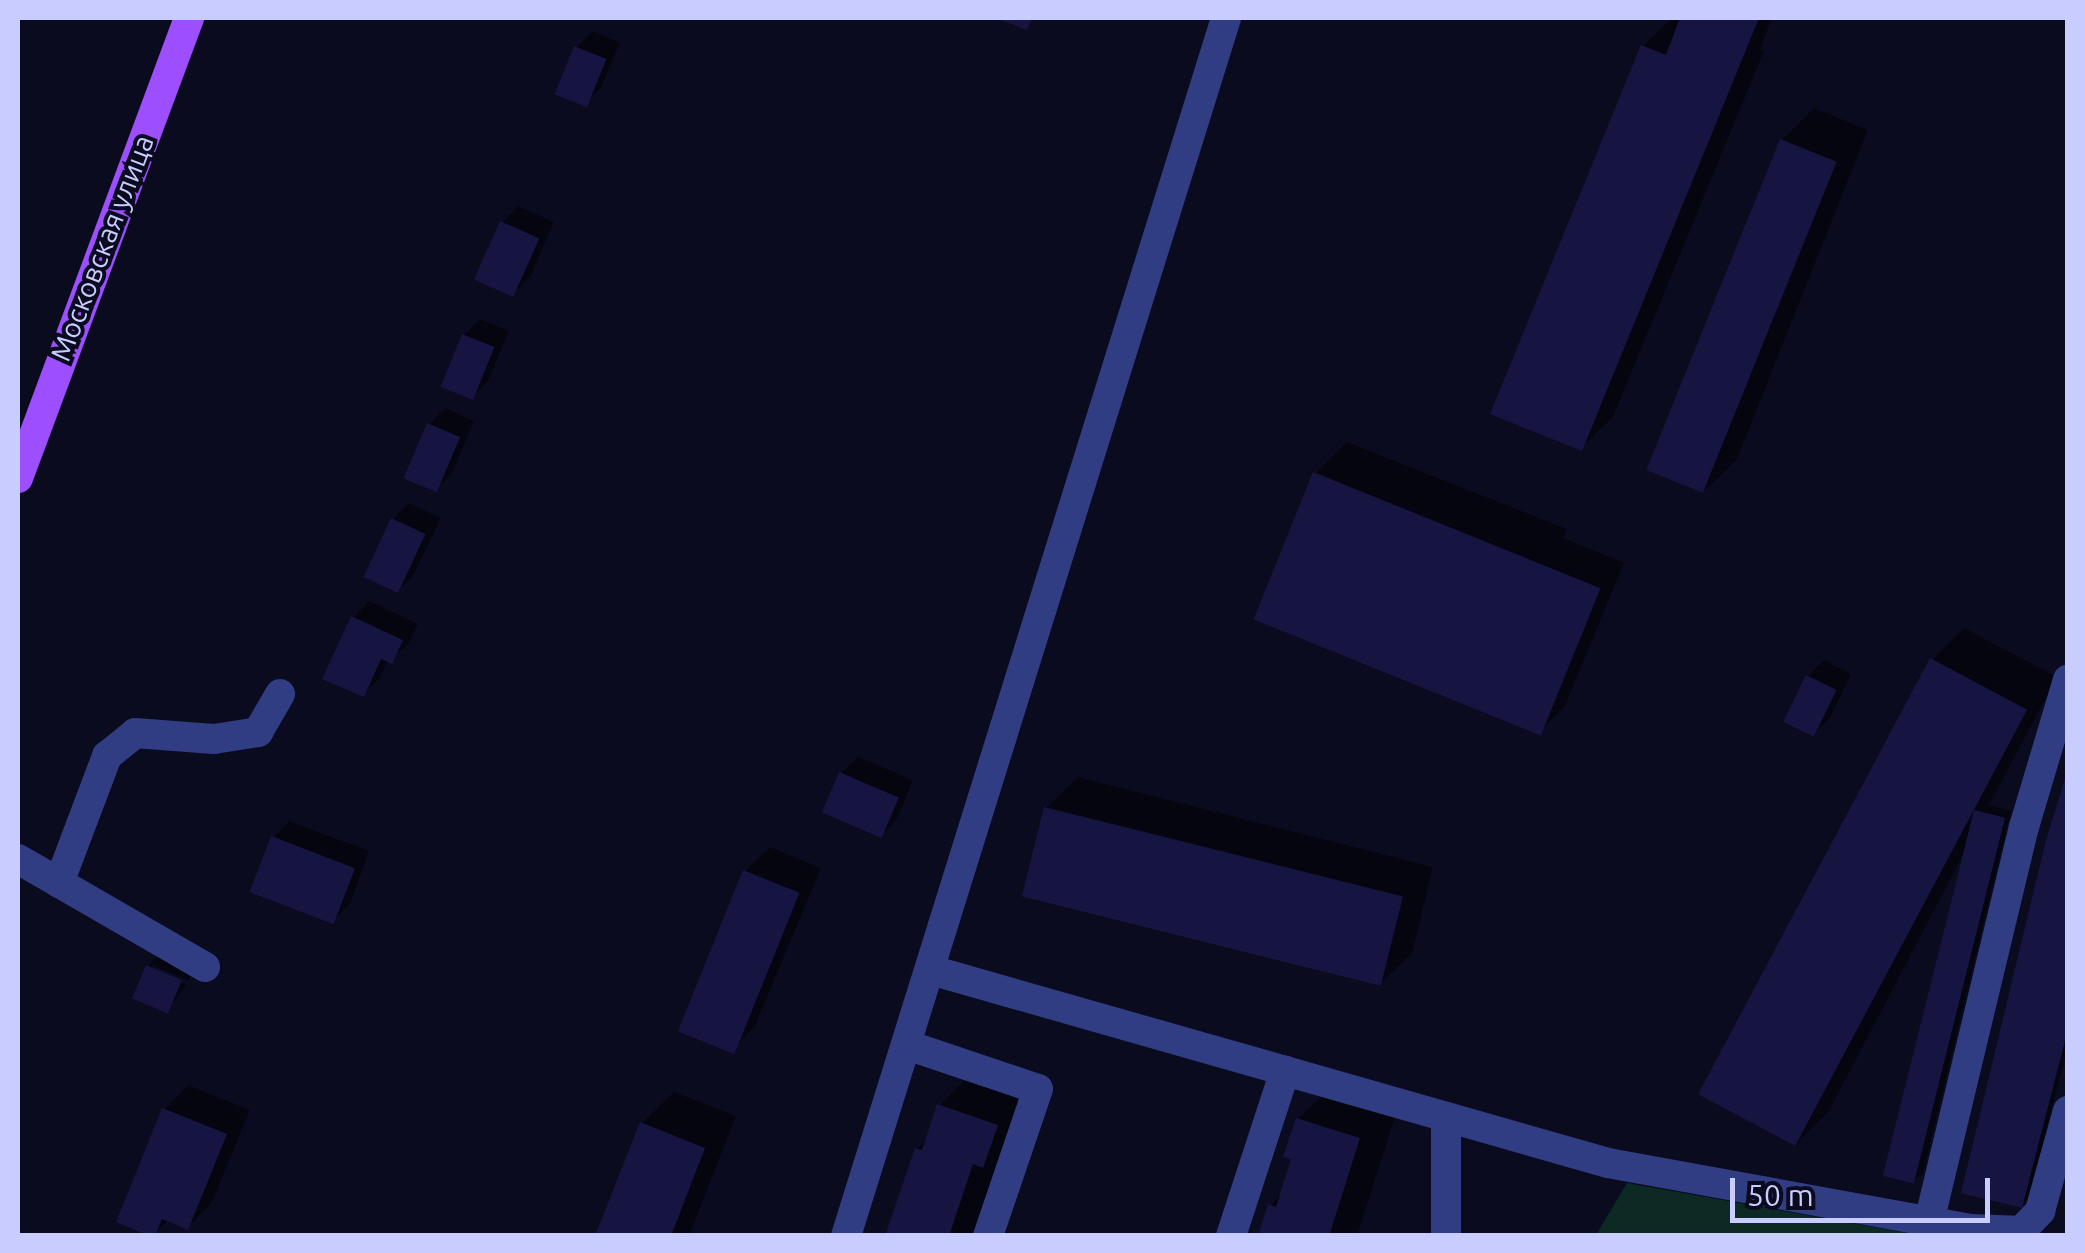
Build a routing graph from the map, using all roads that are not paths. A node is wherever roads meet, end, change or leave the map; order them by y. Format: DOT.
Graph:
graph roads {
  1 [pos="189,18"];
  2 [pos="1226,18"];
  3 [pos="18,478"];
  4 [pos="2068,679"];
  5 [pos="280,694"];
  6 [pos="18,860"];
  7 [pos="59,883"];
  8 [pos="204,967"];
  9 [pos="931,970"];
  10 [pos="907,1045"];
  11 [pos="1285,1070"];
  12 [pos="2068,1111"];
  13 [pos="1446,1117"];
  14 [pos="1928,1222"];
  15 [pos="846,1236"];
  16 [pos="988,1236"];
  17 [pos="1232,1236"];
  18 [pos="1446,1236"];
  1 -- 3 [label="main road, Московская улица"];
  2 -- 9 [label="street"];
  4 -- 14 [label="street"];
  5 -- 7 [label="street"];
  6 -- 7 [label="street"];
  7 -- 8 [label="street"];
  9 -- 10 [label="street"];
  9 -- 11 [label="street"];
  10 -- 15 [label="street"];
  10 -- 16 [label="street"];
  11 -- 13 [label="street"];
  11 -- 17 [label="street"];
  12 -- 14 [label="street"];
  13 -- 14 [label="street"];
  13 -- 18 [label="street"];
}
